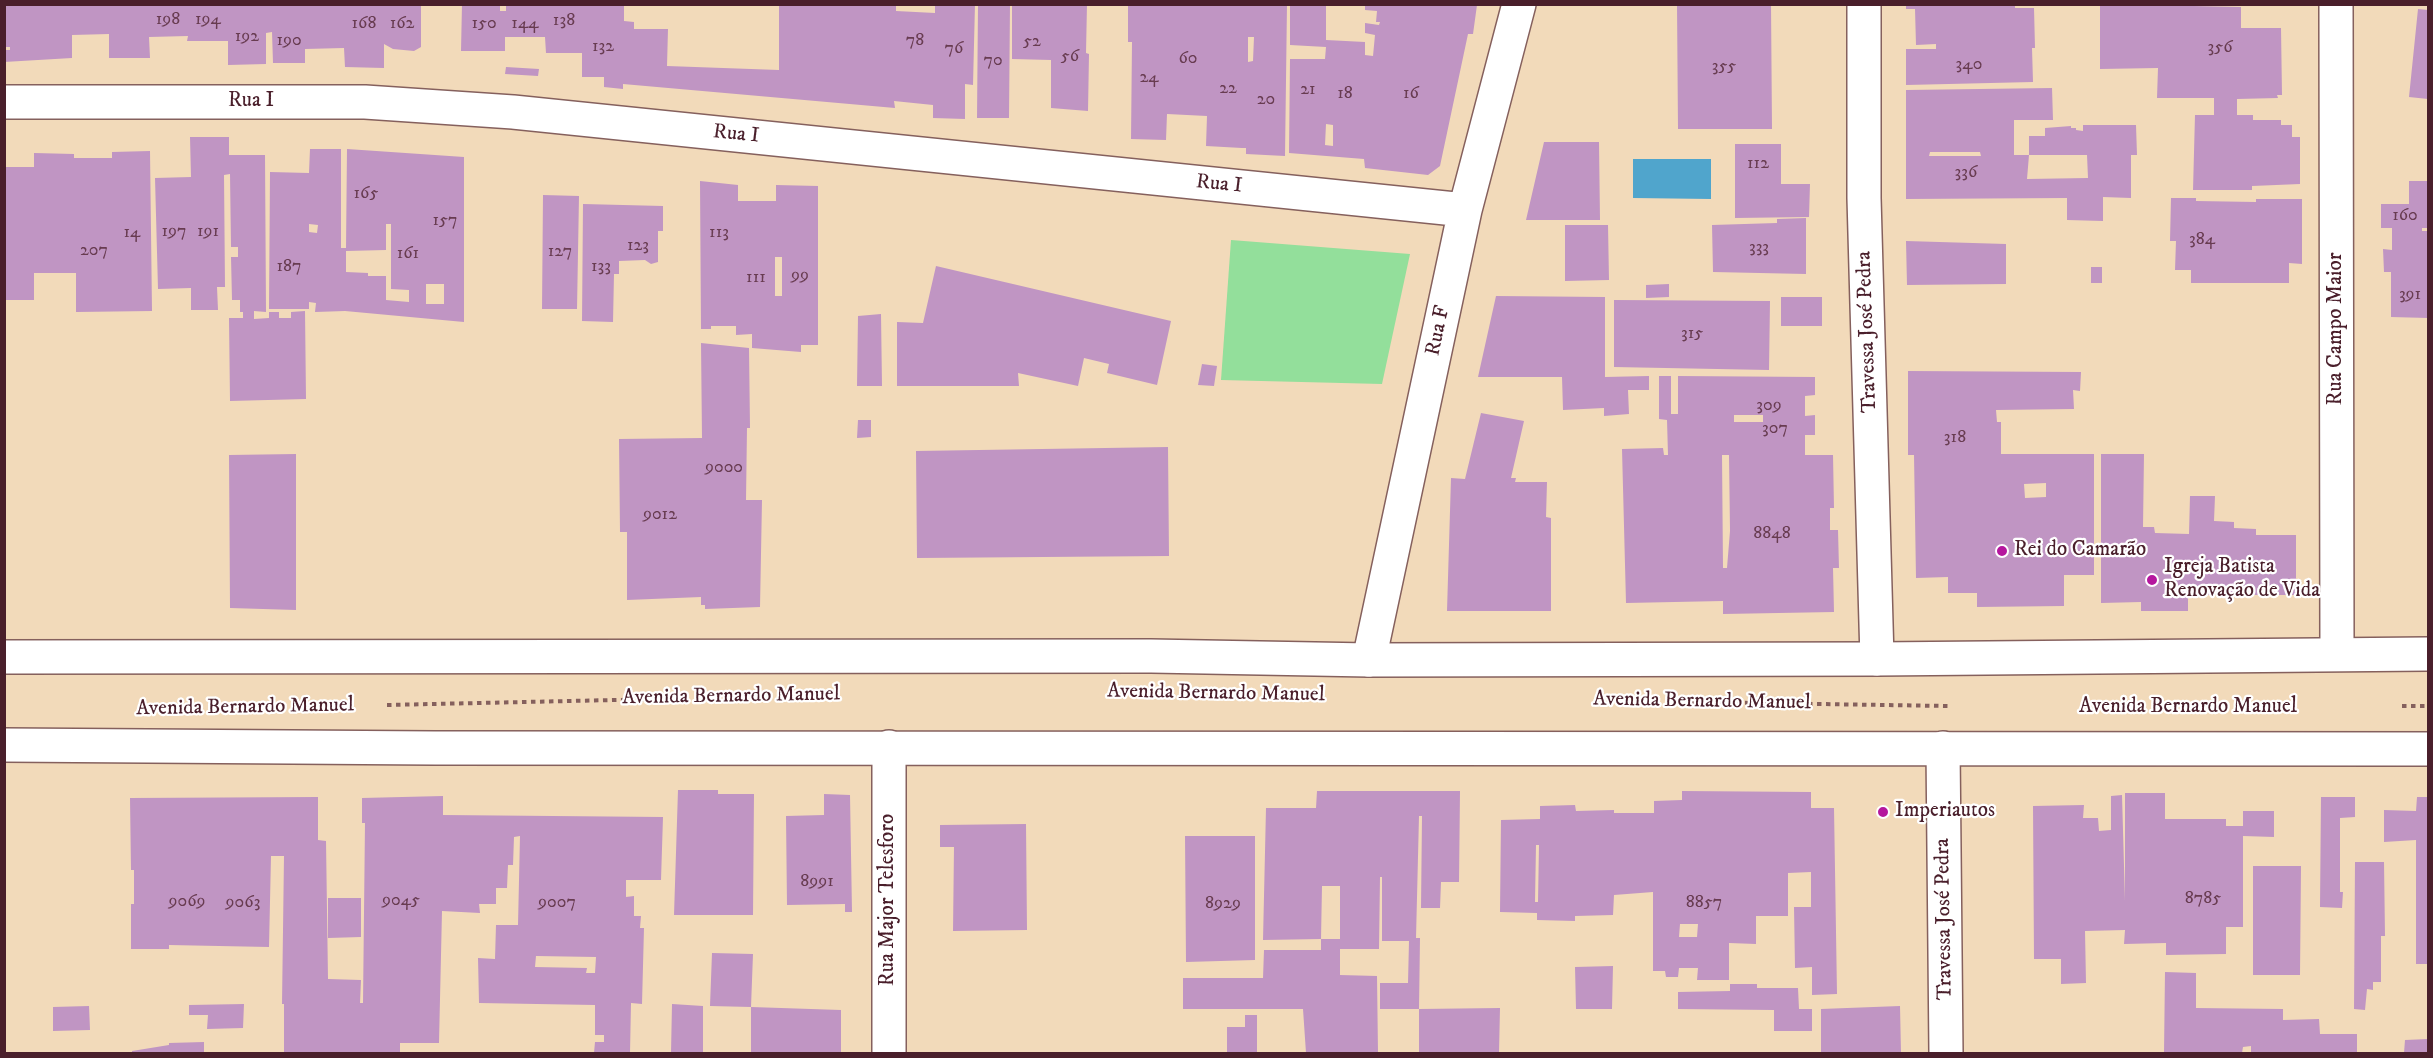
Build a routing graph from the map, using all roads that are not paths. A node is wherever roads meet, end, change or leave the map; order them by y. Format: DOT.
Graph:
graph roads {
  1 [pos="1520,4"];
  2 [pos="1864,4"];
  3 [pos="2336,4"];
  4 [pos="4,102"];
  5 [pos="1465,210"];
  6 [pos="2337,654"];
  7 [pos="2428,654"];
  8 [pos="4,657"];
  9 [pos="1877,659"];
  10 [pos="1369,660"];
  11 [pos="4,746"];
  12 [pos="889,747"];
  13 [pos="1943,748"];
  14 [pos="2428,749"];
  15 [pos="889,1053"];
  16 [pos="1946,1053"];
  1 -- 5 [label="main road, Rua F"];
  2 -- 9 [label="main road, Travessa José Pedra"];
  3 -- 6 [label="main road, Rua Campo Maior"];
  4 -- 5 [label="main road, Rua I"];
  5 -- 10 [label="main road, Rua F"];
  6 -- 7 [label="main road, Avenida Bernardo Manuel"];
  6 -- 9 [label="main road, Avenida Bernardo Manuel"];
  8 -- 10 [label="main road, Avenida Bernardo Manuel"];
  9 -- 10 [label="main road, Avenida Bernardo Manuel"];
  11 -- 12 [label="main road, Avenida Bernardo Manuel"];
  12 -- 13 [label="main road, Avenida Bernardo Manuel"];
  12 -- 15 [label="main road, Rua Major Telesforo"];
  13 -- 14 [label="main road, Avenida Bernardo Manuel"];
  13 -- 16 [label="main road, Travessa José Pedra"];
}
